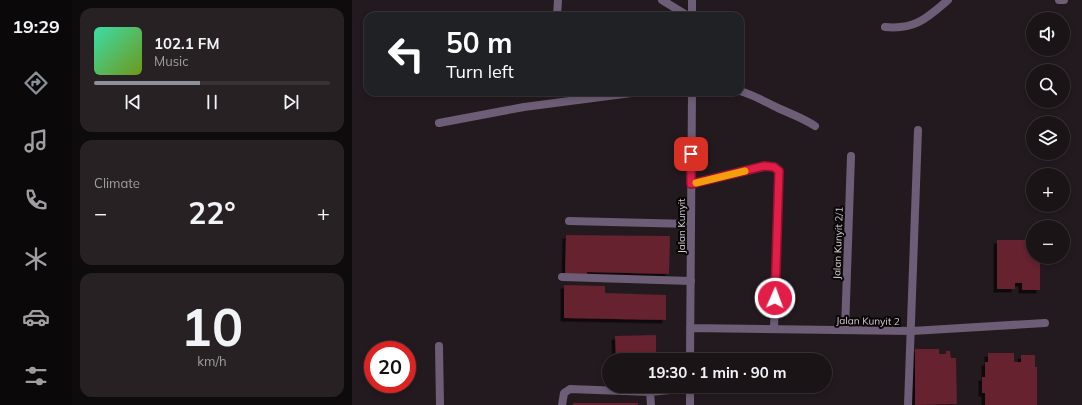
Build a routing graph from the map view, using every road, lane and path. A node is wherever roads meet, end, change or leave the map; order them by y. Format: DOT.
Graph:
graph roads {
  1 [pos="558,0"];
  2 [pos="662,0"];
  3 [pos="692,0"];
  4 [pos="948,0"];
  5 [pos="1060,0"];
  6 [pos="1064,0"];
  7 [pos="557,12"];
  8 [pos="682,12"];
  9 [pos="692,12"];
  10 [pos="885,26"];
  11 [pos="744,92"];
  12 [pos="608,96"];
  13 [pos="693,96"];
  14 [pos="439,123"];
  15 [pos="815,126"];
  16 [pos="918,130"];
  17 [pos="851,156"];
  18 [pos="691,184"];
  19 [pos="569,221"];
  20 [pos="691,224"];
  21 [pos="562,277"];
  22 [pos="691,281"];
  23 [pos="1045,323"];
  24 [pos="690,328"];
  25 [pos="774,329"];
  26 [pos="845,330"];
  27 [pos="912,331"];
  28 [pos="439,346"];
  29 [pos="690,353"];
  30 [pos="602,390"];
  31 [pos="650,393"];
  32 [pos="690,393"];
  33 [pos="440,405"];
  34 [pos="562,405"];
  35 [pos="651,405"];
  36 [pos="690,405"];
  37 [pos="908,405"];
  1 -- 7 [label="street"];
  2 -- 8 [label="street"];
  3 -- 9 [label="street"];
  4 -- 10 [label="street"];
  5 -- 6 [label="street"];
  11 -- 15 [label="street"];
  12 -- 14 [label="street"];
  13 -- 18 [label="street, Jalan Kunyit"];
  16 -- 27 [label="street"];
  17 -- 26 [label="street, Jalan Kunyit 2/1"];
  18 -- 20 [label="street, Jalan Kunyit"];
  18 -- 25 [label="street"];
  19 -- 20 [label="street"];
  20 -- 22 [label="street, Jalan Kunyit"];
  21 -- 22 [label="street"];
  22 -- 24 [label="street, Jalan Kunyit"];
  23 -- 27 [label="street, Jalan Kunyit 2"];
  24 -- 25 [label="street, Jalan Kunyit 2"];
  24 -- 29 [label="street, Jalan Kunyit"];
  25 -- 26 [label="street, Jalan Kunyit 2"];
  26 -- 27 [label="street, Jalan Kunyit 2"];
  27 -- 37 [label="street"];
  28 -- 33 [label="street"];
  30 -- 34 [label="street"];
  31 -- 35 [label="street"];
  32 -- 36 [label="street"];
}
